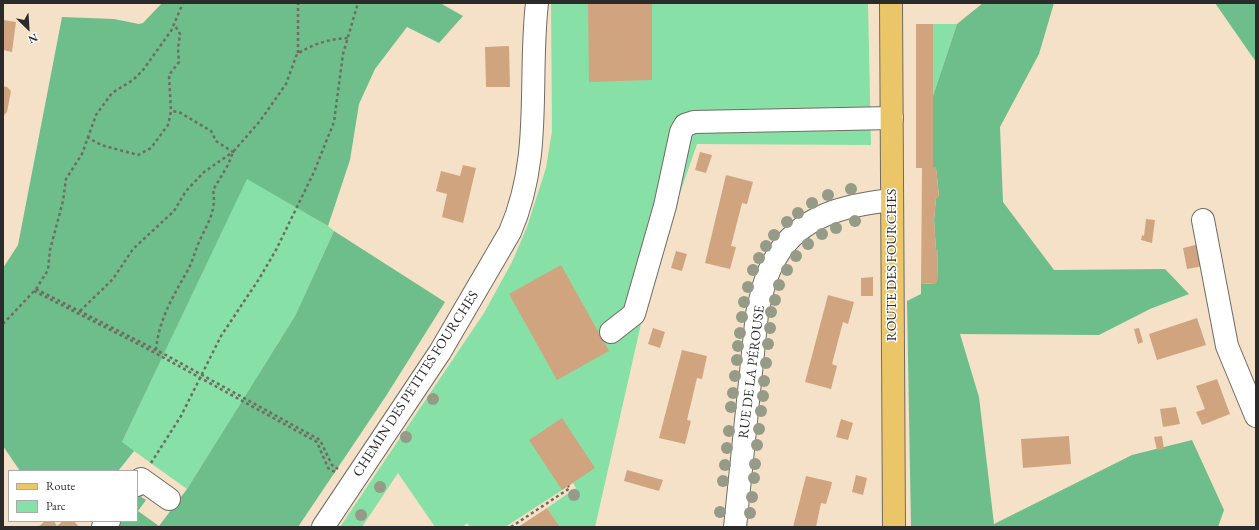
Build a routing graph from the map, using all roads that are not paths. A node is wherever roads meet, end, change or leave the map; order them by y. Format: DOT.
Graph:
graph roads {
  1 [pos="537,3"];
  2 [pos="890,3"];
  3 [pos="892,118"];
  4 [pos="892,200"];
  5 [pos="1203,220"];
  6 [pos="612,332"];
  7 [pos="1256,416"];
  8 [pos="139,482"];
  9 [pos="169,499"];
  10 [pos="323,527"];
  11 [pos="735,527"];
  12 [pos="894,527"];
  1 -- 10 [label="street, CHEMIN DES PETITES FOURCHES"];
  2 -- 3 [label="main road, ROUTE DES FOURCHES"];
  3 -- 4 [label="main road, ROUTE DES FOURCHES"];
  3 -- 6 [label="street"];
  4 -- 11 [label="street, RUE DE LA PÉROUSE"];
  4 -- 12 [label="main road, ROUTE DES FOURCHES"];
  5 -- 7 [label="street"];
  8 -- 9 [label="street"];
}
